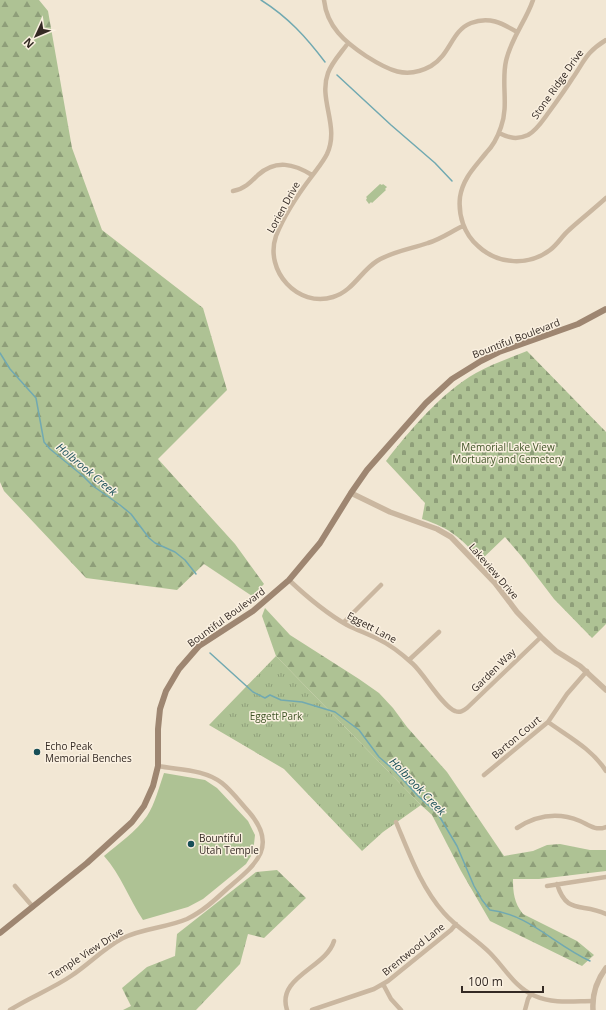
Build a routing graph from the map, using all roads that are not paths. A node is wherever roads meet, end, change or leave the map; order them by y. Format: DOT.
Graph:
graph roads {
  1 [pos="324,0"];
  2 [pos="533,0"];
  3 [pos="517,32"];
  4 [pos="606,40"];
  5 [pos="348,43"];
  6 [pos="499,133"];
  7 [pos="312,175"];
  8 [pos="233,192"];
  9 [pos="606,198"];
  10 [pos="463,226"];
  11 [pos="606,309"];
  12 [pos="351,493"];
  13 [pos="289,580"];
  14 [pos="382,585"];
  15 [pos="344,622"];
  16 [pos="439,632"];
  17 [pos="541,637"];
  18 [pos="409,660"];
  19 [pos="587,671"];
  20 [pos="606,690"];
  21 [pos="457,712"];
  22 [pos="548,722"];
  23 [pos="604,764"];
  24 [pos="158,766"];
  25 [pos="606,771"];
  26 [pos="484,775"];
  27 [pos="396,822"];
  28 [pos="606,827"];
  29 [pos="517,828"];
  30 [pos="606,877"];
  31 [pos="557,884"];
  32 [pos="15,886"];
  33 [pos="547,886"];
  34 [pos="33,907"];
  35 [pos="606,914"];
  36 [pos="456,924"];
  37 [pos="0,933"];
  38 [pos="334,941"];
  39 [pos="606,968"];
  40 [pos="383,984"];
  41 [pos="530,994"];
  42 [pos="593,1001"];
  43 [pos="10,1010"];
  44 [pos="287,1010"];
  45 [pos="312,1010"];
  46 [pos="401,1010"];
  47 [pos="525,1010"];
  48 [pos="593,1010"];
  1 -- 5 [label="street"];
  2 -- 3 [label="street"];
  3 -- 5 [label="street"];
  3 -- 6 [label="street"];
  4 -- 6 [label="street, Stone Ridge Drive"];
  5 -- 7 [label="street, Lorien Drive"];
  6 -- 10 [label="street"];
  7 -- 8 [label="street"];
  7 -- 10 [label="street, Lorien Drive"];
  9 -- 10 [label="street"];
  11 -- 12 [label="main road, Bountiful Boulevard"];
  12 -- 13 [label="main road, Bountiful Boulevard"];
  12 -- 17 [label="street, Lakeview Drive"];
  13 -- 15 [label="street, Eggett Lane"];
  13 -- 24 [label="main road, Bountiful Boulevard"];
  14 -- 15 [label="street"];
  15 -- 18 [label="street, Eggett Lane"];
  16 -- 18 [label="street"];
  17 -- 19 [label="street, Lakeview Drive"];
  17 -- 21 [label="street, Garden Way"];
  18 -- 21 [label="street, Eggett Lane"];
  19 -- 20 [label="street, Lakeview Drive"];
  19 -- 22 [label="street, Barton Court"];
  22 -- 23 [label="street"];
  22 -- 26 [label="street, Barton Court"];
  23 -- 25 [label="street"];
  24 -- 34 [label="main road, Bountiful Boulevard"];
  24 -- 43 [label="street, Temple View Drive"];
  27 -- 36 [label="street"];
  28 -- 29 [label="street"];
  30 -- 31 [label="street"];
  31 -- 33 [label="street"];
  31 -- 35 [label="street"];
  32 -- 34 [label="street"];
  34 -- 37 [label="main road, Bountiful Boulevard"];
  36 -- 40 [label="street, Brentwood Lane"];
  36 -- 41 [label="street"];
  38 -- 44 [label="street"];
  39 -- 42 [label="street"];
  40 -- 45 [label="street, Brentwood Lane"];
  40 -- 46 [label="street"];
  41 -- 42 [label="street"];
  41 -- 47 [label="street"];
  42 -- 48 [label="street"];
}
